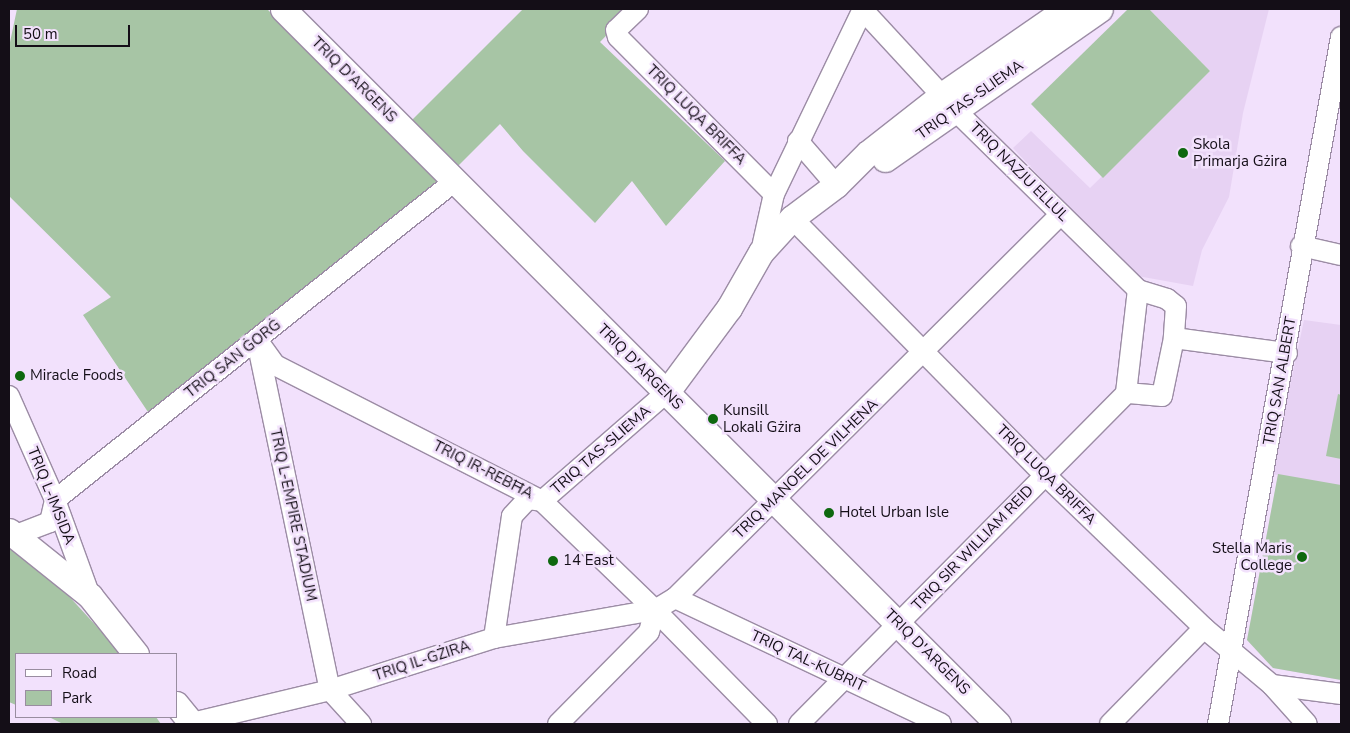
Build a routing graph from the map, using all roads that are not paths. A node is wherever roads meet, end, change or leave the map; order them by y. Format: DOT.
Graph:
graph roads {
  1 [pos="283,9"];
  2 [pos="638,9"];
  3 [pos="862,9"];
  4 [pos="1084,11"];
  5 [pos="1341,37"];
  6 [pos="949,103"];
  7 [pos="798,141"];
  8 [pos="456,180"];
  9 [pos="836,185"];
  10 [pos="774,194"];
  11 [pos="1061,214"];
  12 [pos="792,218"];
  13 [pos="1302,246"];
  14 [pos="761,252"];
  15 [pos="1341,255"];
  16 [pos="1138,290"];
  17 [pos="1174,338"];
  18 [pos="257,340"];
  19 [pos="924,353"];
  20 [pos="1286,353"];
  21 [pos="666,393"];
  22 [pos="1126,393"];
  23 [pos="9,396"];
  24 [pos="1044,474"];
  25 [pos="54,500"];
  26 [pos="774,500"];
  27 [pos="542,501"];
  28 [pos="12,533"];
  29 [pos="90,596"];
  30 [pos="675,598"];
  31 [pos="655,610"];
  32 [pos="899,623"];
  33 [pos="1204,628"];
  34 [pos="494,638"];
  35 [pos="1232,648"];
  36 [pos="135,653"];
  37 [pos="846,678"];
  38 [pos="1272,685"];
  39 [pos="330,690"];
  40 [pos="1341,694"];
  41 [pos="178,706"];
  42 [pos="192,724"];
  43 [pos="361,724"];
  44 [pos="558,724"];
  45 [pos="766,724"];
  46 [pos="799,724"];
  47 [pos="941,724"];
  48 [pos="998,724"];
  49 [pos="1110,724"];
  50 [pos="1218,724"];
  51 [pos="1307,724"];
  1 -- 8 [label="main road, TRIQ D'ARGENS"];
  2 -- 10 [label="street, TRIQ LUQA BRIFFA"];
  3 -- 6 [label="street, TRIQ NAZJU ELLUL"];
  3 -- 7 [label="street"];
  4 -- 6 [label="main road, TRIQ TAS-SLIEMA"];
  5 -- 13 [label="street, TRIQ SAN ALBERT"];
  6 -- 9 [label="main road, TRIQ TAS-SLIEMA"];
  6 -- 11 [label="street, TRIQ NAZJU ELLUL"];
  7 -- 9 [label="street"];
  7 -- 10 [label="street"];
  8 -- 18 [label="street, TRIQ SAN ĠORĠ"];
  8 -- 21 [label="main road, TRIQ D'ARGENS"];
  9 -- 12 [label="main road, TRIQ TAS-SLIEMA"];
  10 -- 14 [label="street"];
  11 -- 16 [label="street, TRIQ NAZJU ELLUL"];
  11 -- 19 [label="street, TRIQ MANOEL DE VILHENA"];
  12 -- 14 [label="main road, TRIQ TAS-SLIEMA"];
  12 -- 19 [label="street, TRIQ LUQA BRIFFA"];
  13 -- 15 [label="street"];
  13 -- 20 [label="street, TRIQ SAN ALBERT"];
  14 -- 21 [label="main road, TRIQ TAS-SLIEMA"];
  16 -- 17 [label="street"];
  16 -- 22 [label="street"];
  17 -- 20 [label="street"];
  17 -- 22 [label="street"];
  18 -- 25 [label="street, TRIQ SAN ĠORĠ"];
  18 -- 27 [label="street, TRIQ IR-REBĦA"];
  18 -- 39 [label="street, TRIQ L-EMPIRE STADIUM"];
  19 -- 24 [label="street, TRIQ LUQA BRIFFA"];
  19 -- 26 [label="street, TRIQ MANOEL DE VILHENA"];
  20 -- 35 [label="street, TRIQ SAN ALBERT"];
  21 -- 26 [label="main road, TRIQ D'ARGENS"];
  21 -- 27 [label="street, TRIQ TAS-SLIEMA"];
  22 -- 24 [label="street, TRIQ SIR WILLIAM REID"];
  23 -- 25 [label="street, TRIQ L-IMSIDA"];
  24 -- 32 [label="street, TRIQ SIR WILLIAM REID"];
  24 -- 33 [label="street, TRIQ LUQA BRIFFA"];
  25 -- 28 [label="street"];
  25 -- 29 [label="street, TRIQ L-IMSIDA"];
  26 -- 30 [label="street, TRIQ MANOEL DE VILHENA"];
  26 -- 32 [label="main road, TRIQ D'ARGENS"];
  27 -- 31 [label="street, TRIQ IR-REBĦA"];
  27 -- 34 [label="street, TRIQ TAS-SLIEMA"];
  28 -- 29 [label="main road"];
  29 -- 36 [label="main road"];
  30 -- 31 [label="street, TRIQ MANOEL DE VILHENA"];
  30 -- 37 [label="street, TRIQ TAL-KUBRIT"];
  31 -- 34 [label="street, TRIQ IL-GŻIRA"];
  31 -- 44 [label="street"];
  31 -- 45 [label="street, TRIQ IR-REBĦA"];
  32 -- 37 [label="street, TRIQ SIR WILLIAM REID"];
  32 -- 48 [label="main road, TRIQ D'ARGENS"];
  33 -- 35 [label="street, TRIQ LUQA BRIFFA"];
  33 -- 49 [label="street"];
  34 -- 39 [label="street, TRIQ IL-GŻIRA"];
  35 -- 38 [label="street, TRIQ LUQA BRIFFA"];
  35 -- 50 [label="street, TRIQ SAN ALBERT"];
  37 -- 46 [label="street, TRIQ SIR WILLIAM REID"];
  37 -- 47 [label="street, TRIQ TAL-KUBRIT"];
  38 -- 40 [label="street"];
  38 -- 51 [label="street, TRIQ LUQA BRIFFA"];
  39 -- 42 [label="street, TRIQ IL-GŻIRA"];
  39 -- 43 [label="street"];
  41 -- 42 [label="main road"];
}
